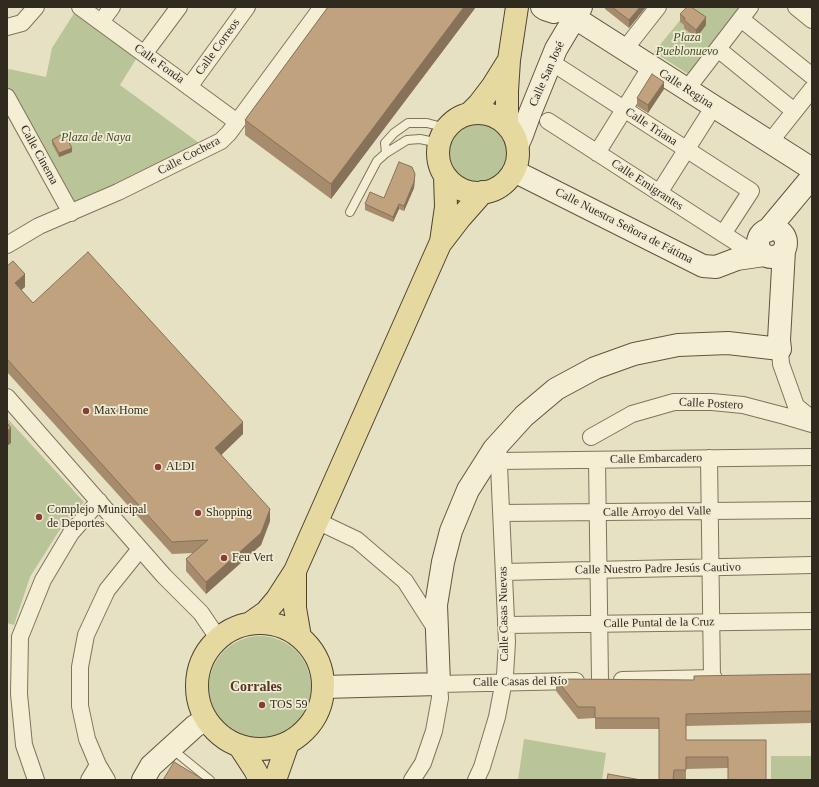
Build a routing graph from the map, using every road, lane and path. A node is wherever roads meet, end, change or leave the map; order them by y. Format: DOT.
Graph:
graph roads {
  1 [pos="36,7"];
  2 [pos="80,7"];
  3 [pos="112,7"];
  4 [pos="179,7"];
  5 [pos="248,7"];
  6 [pos="322,7"];
  7 [pos="517,7"];
  8 [pos="658,7"];
  9 [pos="796,7"];
  10 [pos="564,9"];
  11 [pos="746,13"];
  12 [pos="812,20"];
  13 [pos="101,22"];
  14 [pos="7,27"];
  15 [pos="718,48"];
  16 [pos="625,49"];
  17 [pos="144,54"];
  18 [pos="508,60"];
  19 [pos="551,62"];
  20 [pos="651,66"];
  21 [pos="812,76"];
  22 [pos="189,87"];
  23 [pos="687,89"];
  24 [pos="812,89"];
  25 [pos="7,97"];
  26 [pos="714,106"];
  27 [pos="624,110"];
  28 [pos="794,111"];
  29 [pos="470,113"];
  30 [pos="548,121"];
  31 [pos="237,122"];
  32 [pos="507,125"];
  33 [pos="443,135"];
  34 [pos="770,142"];
  35 [pos="518,144"];
  36 [pos="686,149"];
  37 [pos="386,153"];
  38 [pos="597,153"];
  39 [pos="812,169"];
  40 [pos="514,171"];
  41 [pos="445,176"];
  42 [pos="812,177"];
  43 [pos="483,192"];
  44 [pos="659,193"];
  45 [pos="350,212"];
  46 [pos="71,213"];
  47 [pos="724,234"];
  48 [pos="7,244"];
  49 [pos="440,244"];
  50 [pos="764,247"];
  51 [pos="780,349"];
  52 [pos="7,397"];
  53 [pos="812,420"];
  54 [pos="812,424"];
  55 [pos="591,437"];
  56 [pos="499,453"];
  57 [pos="812,457"];
  58 [pos="709,458"];
  59 [pos="597,460"];
  60 [pos="99,501"];
  61 [pos="812,510"];
  62 [pos="710,511"];
  63 [pos="598,512"];
  64 [pos="502,513"];
  65 [pos="317,521"];
  66 [pos="140,549"];
  67 [pos="812,565"];
  68 [pos="711,567"];
  69 [pos="599,570"];
  70 [pos="295,571"];
  71 [pos="504,572"];
  72 [pos="812,620"];
  73 [pos="711,622"];
  74 [pos="249,624"];
  75 [pos="599,624"];
  76 [pos="506,626"];
  77 [pos="437,631"];
  78 [pos="14,636"];
  79 [pos="218,638"];
  80 [pos="300,638"];
  81 [pos="600,681"];
  82 [pos="503,683"];
  83 [pos="439,684"];
  84 [pos="323,687"];
  85 [pos="206,720"];
  86 [pos="288,743"];
  87 [pos="240,747"];
  88 [pos="171,748"];
  89 [pos="98,765"];
  90 [pos="36,780"];
  91 [pos="89,780"];
  92 [pos="107,780"];
  93 [pos="143,780"];
  94 [pos="210,780"];
  95 [pos="260,780"];
  96 [pos="275,780"];
  97 [pos="412,780"];
  98 [pos="476,780"];
  1 -- 14 [label="street"];
  2 -- 13 [label="street, Calle Fonda"];
  3 -- 13 [label="street"];
  4 -- 17 [label="street"];
  5 -- 22 [label="street, Calle Correos"];
  6 -- 31 [label="street, Calle Cochera"];
  7 -- 18 [label="main road"];
  8 -- 16 [label="street"];
  9 -- 12 [label="street"];
  10 -- 16 [label="street, Calle Regina"];
  10 -- 19 [label="street, Calle San José"];
  11 -- 15 [label="street"];
  11 -- 21 [label="street"];
  13 -- 17 [label="street, Calle Fonda"];
  15 -- 23 [label="street"];
  15 -- 28 [label="street"];
  16 -- 20 [label="street, Calle Regina"];
  17 -- 22 [label="street, Calle Fonda"];
  18 -- 29 [label="main road"];
  18 -- 32 [label="main road"];
  19 -- 27 [label="street, Calle Triana"];
  19 -- 35 [label="street, Calle San José"];
  20 -- 23 [label="street, Calle Regina"];
  20 -- 27 [label="street"];
  22 -- 31 [label="street, Calle Fonda"];
  23 -- 26 [label="street, Calle Regina"];
  24 -- 28 [label="street"];
  25 -- 46 [label="street, Calle Cinema"];
  26 -- 34 [label="street, Calle Regina"];
  26 -- 36 [label="street"];
  27 -- 36 [label="street, Calle Triana"];
  27 -- 38 [label="street"];
  28 -- 34 [label="street"];
  29 -- 32 [label="main road"];
  29 -- 33 [label="main road"];
  30 -- 38 [label="street, Calle Emigrantes"];
  31 -- 46 [label="street, Calle Cochera"];
  32 -- 35 [label="main road"];
  33 -- 37 [label="lane"];
  33 -- 37 [label="lane"];
  33 -- 41 [label="main road"];
  34 -- 39 [label="street, Calle Regina"];
  35 -- 40 [label="main road"];
  36 -- 44 [label="street"];
  36 -- 47 [label="street, Calle Triana"];
  37 -- 45 [label="lane"];
  38 -- 44 [label="street, Calle Emigrantes"];
  40 -- 43 [label="main road"];
  40 -- 50 [label="street, Calle Nuestra Señora de Fátima"];
  41 -- 43 [label="main road"];
  41 -- 49 [label="main road"];
  42 -- 50 [label="street"];
  43 -- 49 [label="main road"];
  44 -- 47 [label="street, Calle Emigrantes"];
  46 -- 48 [label="street, Calle Cochera"];
  47 -- 50 [label="street, Calle Emigrantes"];
  49 -- 65 [label="main road"];
  50 -- 51 [label="street"];
  51 -- 53 [label="street"];
  51 -- 56 [label="street"];
  52 -- 60 [label="street"];
  54 -- 55 [label="street, Calle Postero"];
  56 -- 59 [label="street, Calle Embarcadero"];
  56 -- 64 [label="street, Calle Casas Nuevas"];
  56 -- 77 [label="street"];
  57 -- 58 [label="street, Calle Embarcadero"];
  58 -- 59 [label="street, Calle Embarcadero"];
  58 -- 62 [label="street"];
  59 -- 63 [label="street"];
  60 -- 66 [label="street"];
  60 -- 78 [label="street"];
  61 -- 62 [label="street, Calle Arroyo del Valle"];
  62 -- 63 [label="street, Calle Arroyo del Valle"];
  62 -- 68 [label="street"];
  63 -- 64 [label="street, Calle Arroyo del Valle"];
  63 -- 69 [label="street"];
  64 -- 71 [label="street, Calle Casas Nuevas"];
  65 -- 70 [label="main road"];
  65 -- 77 [label="street"];
  66 -- 79 [label="street"];
  66 -- 89 [label="street"];
  67 -- 68 [label="street, Calle Nuestro Padre Jesús Cautivo"];
  68 -- 69 [label="street, Calle Nuestro Padre Jesús Cautivo"];
  68 -- 73 [label="street"];
  69 -- 71 [label="street, Calle Nuestro Padre Jesús Cautivo"];
  69 -- 75 [label="street"];
  70 -- 74 [label="main road"];
  70 -- 80 [label="main road"];
  71 -- 76 [label="street, Calle Casas Nuevas"];
  72 -- 73 [label="street, Calle Puntal de la Cruz"];
  73 -- 75 [label="street, Calle Puntal de la Cruz"];
  73 -- 81 [label="street, Calle Casas del Río"];
  74 -- 79 [label="main road"];
  74 -- 80 [label="main road"];
  75 -- 76 [label="street, Calle Puntal de la Cruz"];
  75 -- 81 [label="street"];
  76 -- 82 [label="street, Calle Casas Nuevas"];
  77 -- 83 [label="street"];
  78 -- 90 [label="street"];
  79 -- 85 [label="main road"];
  80 -- 84 [label="main road"];
  81 -- 82 [label="street, Calle Casas del Río"];
  82 -- 83 [label="street, Calle Casas del Río"];
  82 -- 98 [label="street, Calle Casas Nuevas"];
  83 -- 84 [label="street, Calle Casas del Río"];
  83 -- 97 [label="street"];
  84 -- 86 [label="main road"];
  85 -- 87 [label="main road"];
  85 -- 88 [label="street"];
  86 -- 87 [label="main road"];
  86 -- 96 [label="main road"];
  87 -- 95 [label="main road"];
  88 -- 93 [label="street"];
  88 -- 94 [label="lane"];
  89 -- 91 [label="street"];
  89 -- 92 [label="street"];
}
